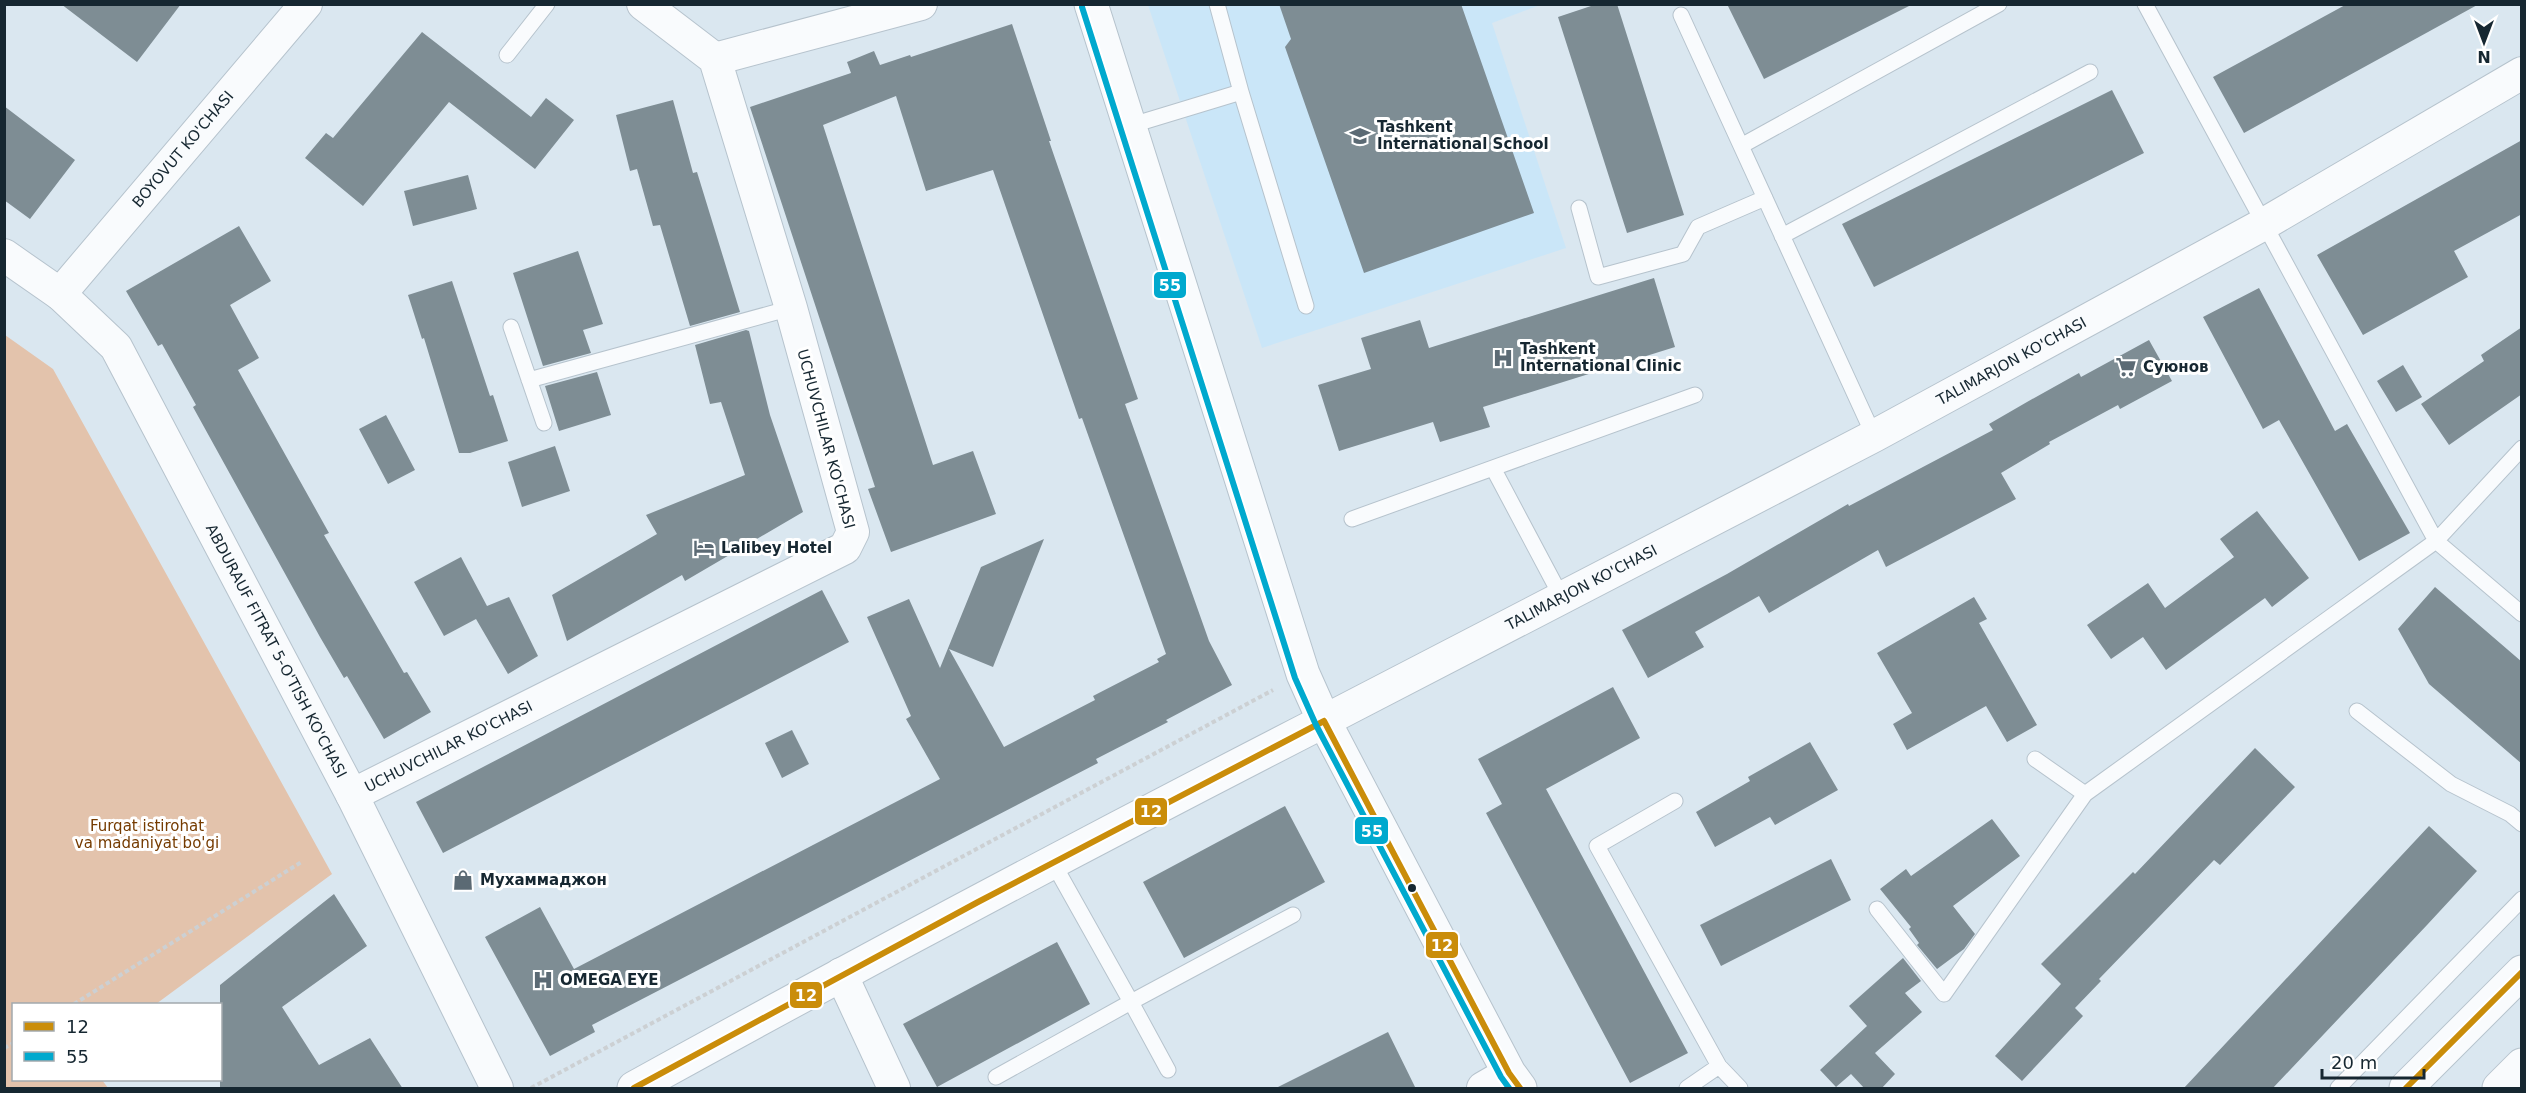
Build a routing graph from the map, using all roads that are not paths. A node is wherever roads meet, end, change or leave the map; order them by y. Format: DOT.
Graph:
graph roads {
  1 [pos="547,4"];
  2 [pos="643,4"];
  3 [pos="921,4"];
  4 [pos="1091,4"];
  5 [pos="1217,4"];
  6 [pos="1999,4"];
  7 [pos="2145,4"];
  8 [pos="302,6"];
  9 [pos="1680,15"];
  10 [pos="507,55"];
  11 [pos="715,59"];
  12 [pos="2090,72"];
  13 [pos="2522,73"];
  14 [pos="1242,92"];
  15 [pos="1129,126"];
  16 [pos="1741,146"];
  17 [pos="1765,198"];
  18 [pos="1579,208"];
  19 [pos="2264,224"];
  20 [pos="1782,236"];
  21 [pos="4,255"];
  22 [pos="60,294"];
  23 [pos="1306,306"];
  24 [pos="790,308"];
  25 [pos="511,327"];
  26 [pos="529,380"];
  27 [pos="1695,395"];
  28 [pos="544,423"];
  29 [pos="1874,436"];
  30 [pos="2522,448"];
  31 [pos="1493,468"];
  32 [pos="1352,519"];
  33 [pos="2436,541"];
  34 [pos="1562,598"];
  35 [pos="2522,614"];
  36 [pos="2357,711"];
  37 [pos="1324,721"];
  38 [pos="2035,759"];
  39 [pos="2085,794"];
  40 [pos="352,795"];
  41 [pos="1675,801"];
  42 [pos="2522,824"];
  43 [pos="1052,861"];
  44 [pos="2522,899"];
  45 [pos="1877,909"];
  46 [pos="1293,915"];
  47 [pos="841,974"];
  48 [pos="2518,983"];
  49 [pos="1131,1002"];
  50 [pos="2522,1065"];
  51 [pos="1719,1066"];
  52 [pos="1168,1070"];
  53 [pos="996,1077"];
  54 [pos="1504,1083"];
  55 [pos="498,1089"];
  56 [pos="634,1089"];
  57 [pos="894,1089"];
  58 [pos="1687,1089"];
  59 [pos="1740,1089"];
  60 [pos="2338,1089"];
  61 [pos="2406,1089"];
  62 [pos="2499,1089"];
  1 -- 10 [label="lane"];
  2 -- 11 [label="street"];
  3 -- 11 [label="street"];
  4 -- 15 [label="main road"];
  5 -- 14 [label="lane"];
  6 -- 16 [label="lane"];
  7 -- 19 [label="lane"];
  8 -- 22 [label="street, BOYOVUT KO'CHASI"];
  9 -- 16 [label="lane"];
  11 -- 24 [label="street, UCHUVCHILAR KO'CHASI"];
  12 -- 20 [label="lane"];
  13 -- 19 [label="street, TALIMARJON KO'CHASI"];
  14 -- 15 [label="lane"];
  14 -- 23 [label="lane"];
  15 -- 37 [label="main road"];
  16 -- 17 [label="lane"];
  17 -- 18 [label="lane"];
  17 -- 20 [label="lane"];
  19 -- 29 [label="street, TALIMARJON KO'CHASI"];
  19 -- 33 [label="lane"];
  20 -- 29 [label="lane"];
  21 -- 22 [label="street, ABDURAUF FITRAT 5-O'TISH KO'CHASI"];
  22 -- 40 [label="street, ABDURAUF FITRAT 5-O'TISH KO'CHASI"];
  24 -- 26 [label="lane"];
  24 -- 40 [label="street, UCHUVCHILAR KO'CHASI"];
  25 -- 26 [label="lane"];
  26 -- 28 [label="lane"];
  27 -- 31 [label="lane"];
  29 -- 34 [label="street, TALIMARJON KO'CHASI"];
  30 -- 33 [label="lane"];
  31 -- 32 [label="lane"];
  31 -- 34 [label="lane"];
  33 -- 35 [label="lane"];
  33 -- 39 [label="lane"];
  34 -- 37 [label="street, TALIMARJON KO'CHASI"];
  36 -- 42 [label="lane"];
  37 -- 43 [label="main road, TALIMARJON KO'CHASI"];
  37 -- 54 [label="main road"];
  38 -- 39 [label="lane"];
  39 -- 45 [label="lane"];
  40 -- 55 [label="street, ABDURAUF FITRAT 5-O'TISH KO'CHASI"];
  41 -- 51 [label="lane"];
  43 -- 47 [label="main road, TALIMARJON KO'CHASI"];
  43 -- 49 [label="lane"];
  44 -- 60 [label="lane"];
  46 -- 49 [label="lane"];
  47 -- 56 [label="main road, TALIMARJON KO'CHASI"];
  47 -- 57 [label="street"];
  48 -- 61 [label="main road"];
  49 -- 52 [label="lane"];
  49 -- 53 [label="lane"];
  50 -- 62 [label="main road"];
  51 -- 58 [label="lane"];
  51 -- 59 [label="lane"];
}
